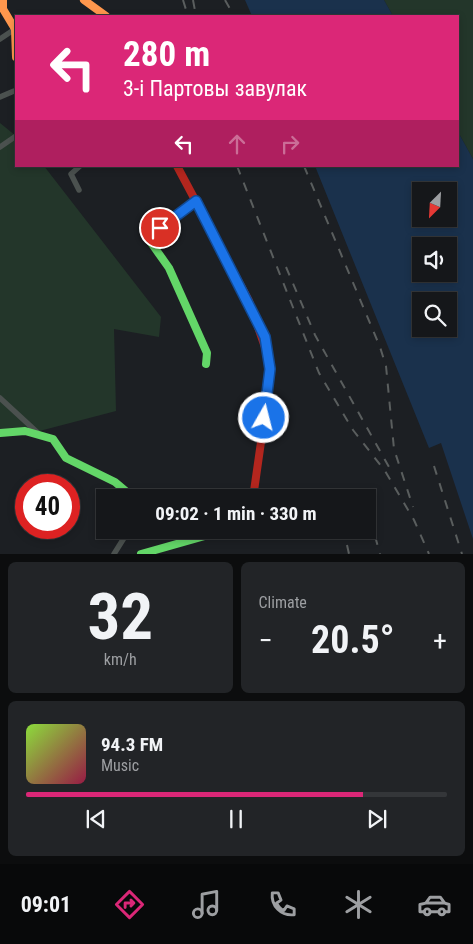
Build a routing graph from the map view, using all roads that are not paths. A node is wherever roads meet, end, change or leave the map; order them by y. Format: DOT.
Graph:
graph roads {
  1 [pos="3,0"];
  2 [pos="84,0"];
  3 [pos="105,15"];
  4 [pos="15,27"];
  5 [pos="15,30"];
  6 [pos="0,39"];
  7 [pos="14,91"];
  8 [pos="0,97"];
  9 [pos="15,137"];
  10 [pos="0,147"];
  11 [pos="79,167"];
  12 [pos="178,167"];
  13 [pos="79,190"];
  14 [pos="196,201"];
  15 [pos="206,364"];
  16 [pos="0,398"];
  17 [pos="0,433"];
  18 [pos="38,433"];
  19 [pos="123,489"];
  20 [pos="254,489"];
  21 [pos="123,539"];
  22 [pos="194,539"];
  23 [pos="114,554"];
  24 [pos="141,554"];
  1 -- 4 [label="street"];
  2 -- 3 [label="street"];
  5 -- 6 [label="street"];
  7 -- 8 [label="street"];
  9 -- 10 [label="street"];
  11 -- 13 [label="street"];
  12 -- 14 [label="street"];
  14 -- 15 [label="street"];
  14 -- 20 [label="street"];
  16 -- 18 [label="street"];
  17 -- 18 [label="street"];
  18 -- 19 [label="street"];
  21 -- 23 [label="street"];
  22 -- 24 [label="street"];
}
